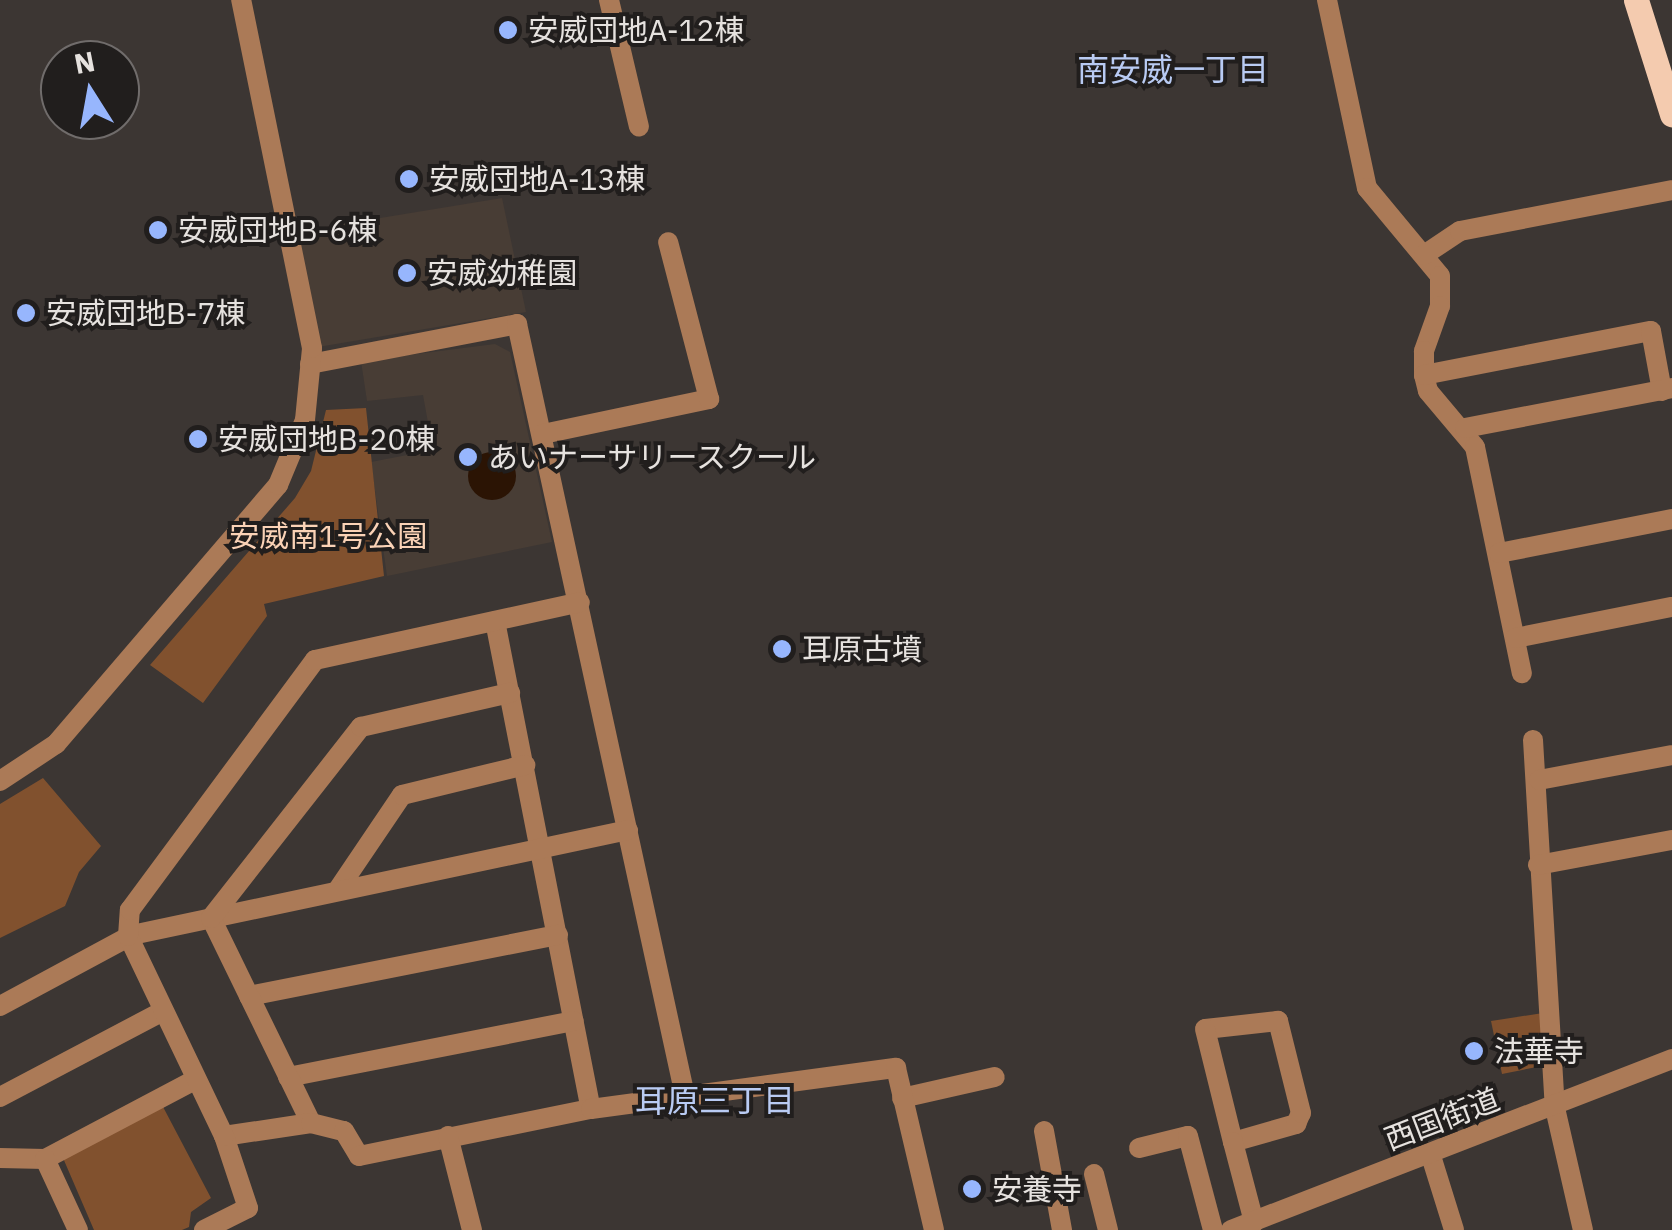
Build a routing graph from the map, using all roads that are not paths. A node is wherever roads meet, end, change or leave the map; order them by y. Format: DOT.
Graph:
graph roads {
  1 [pos="242,0"];
  2 [pos="609,0"];
  3 [pos="1326,0"];
  4 [pos="1636,0"];
  5 [pos="1672,114"];
  6 [pos="639,127"];
  7 [pos="1672,190"];
  8 [pos="668,242"];
  9 [pos="1424,255"];
  10 [pos="310,364"];
  11 [pos="1424,375"];
  12 [pos="1667,389"];
  13 [pos="1465,428"];
  14 [pos="543,434"];
  15 [pos="1672,519"];
  16 [pos="1499,553"];
  17 [pos="580,602"];
  18 [pos="1672,607"];
  19 [pos="495,620"];
  20 [pos="1515,638"];
  21 [pos="1522,672"];
  22 [pos="510,693"];
  23 [pos="1533,740"];
  24 [pos="1672,755"];
  25 [pos="525,764"];
  26 [pos="1538,780"];
  27 [pos="0,781"];
  28 [pos="628,830"];
  29 [pos="1672,840"];
  30 [pos="542,848"];
  31 [pos="1538,864"];
  32 [pos="337,892"];
  33 [pos="211,918"];
  34 [pos="128,936"];
  35 [pos="558,936"];
  36 [pos="249,996"];
  37 [pos="0,1006"];
  38 [pos="161,1012"];
  39 [pos="574,1020"];
  40 [pos="1672,1059"];
  41 [pos="288,1077"];
  42 [pos="995,1077"];
  43 [pos="195,1080"];
  44 [pos="684,1096"];
  45 [pos="0,1097"];
  46 [pos="902,1098"];
  47 [pos="1555,1108"];
  48 [pos="591,1109"];
  49 [pos="311,1124"];
  50 [pos="1044,1131"];
  51 [pos="224,1136"];
  52 [pos="448,1136"];
  53 [pos="1233,1142"];
  54 [pos="1139,1148"];
  55 [pos="1431,1156"];
  56 [pos="0,1158"];
  57 [pos="44,1159"];
  58 [pos="1094,1174"];
  59 [pos="1254,1222"];
  60 [pos="78,1230"];
  61 [pos="204,1230"];
  62 [pos="472,1230"];
  63 [pos="934,1230"];
  64 [pos="1062,1230"];
  65 [pos="1108,1230"];
  66 [pos="1213,1230"];
  67 [pos="1231,1230"];
  68 [pos="1454,1230"];
  69 [pos="1583,1230"];
  1 -- 10 [label="street"];
  2 -- 6 [label="street"];
  3 -- 9 [label="street"];
  4 -- 5 [label="main road"];
  7 -- 9 [label="street"];
  8 -- 14 [label="street"];
  9 -- 11 [label="street"];
  10 -- 14 [label="street"];
  10 -- 27 [label="street"];
  11 -- 12 [label="street"];
  11 -- 13 [label="street"];
  12 -- 13 [label="street"];
  13 -- 16 [label="street"];
  14 -- 17 [label="street"];
  15 -- 16 [label="street"];
  16 -- 20 [label="street"];
  17 -- 19 [label="street"];
  17 -- 28 [label="street"];
  18 -- 20 [label="street"];
  19 -- 22 [label="street"];
  19 -- 34 [label="street"];
  20 -- 21 [label="street"];
  22 -- 25 [label="street"];
  22 -- 33 [label="street"];
  23 -- 26 [label="street"];
  24 -- 26 [label="street"];
  25 -- 30 [label="street"];
  25 -- 32 [label="street"];
  26 -- 31 [label="street"];
  28 -- 30 [label="street"];
  28 -- 44 [label="street"];
  29 -- 31 [label="street"];
  30 -- 32 [label="street"];
  30 -- 35 [label="street"];
  31 -- 47 [label="street"];
  32 -- 33 [label="street"];
  33 -- 34 [label="street"];
  33 -- 36 [label="street"];
  34 -- 37 [label="street"];
  34 -- 38 [label="street"];
  35 -- 36 [label="street"];
  35 -- 39 [label="street"];
  36 -- 41 [label="street"];
  38 -- 43 [label="street"];
  38 -- 45 [label="street"];
  39 -- 41 [label="street"];
  39 -- 48 [label="street"];
  40 -- 47 [label="street, 西国街道"];
  41 -- 49 [label="street"];
  42 -- 46 [label="street"];
  43 -- 51 [label="street"];
  43 -- 57 [label="street"];
  44 -- 46 [label="street"];
  44 -- 48 [label="street"];
  46 -- 63 [label="street"];
  47 -- 55 [label="street, 西国街道"];
  47 -- 69 [label="street"];
  48 -- 52 [label="street"];
  49 -- 51 [label="street"];
  49 -- 52 [label="street"];
  50 -- 64 [label="street"];
  51 -- 61 [label="street"];
  52 -- 62 [label="street"];
  53 -- 53 [label="street"];
  53 -- 59 [label="street"];
  54 -- 66 [label="street"];
  55 -- 59 [label="street, 西国街道"];
  55 -- 68 [label="street"];
  56 -- 57 [label="street"];
  57 -- 60 [label="street"];
  58 -- 65 [label="street"];
  59 -- 67 [label="street, 西国街道"];
}
